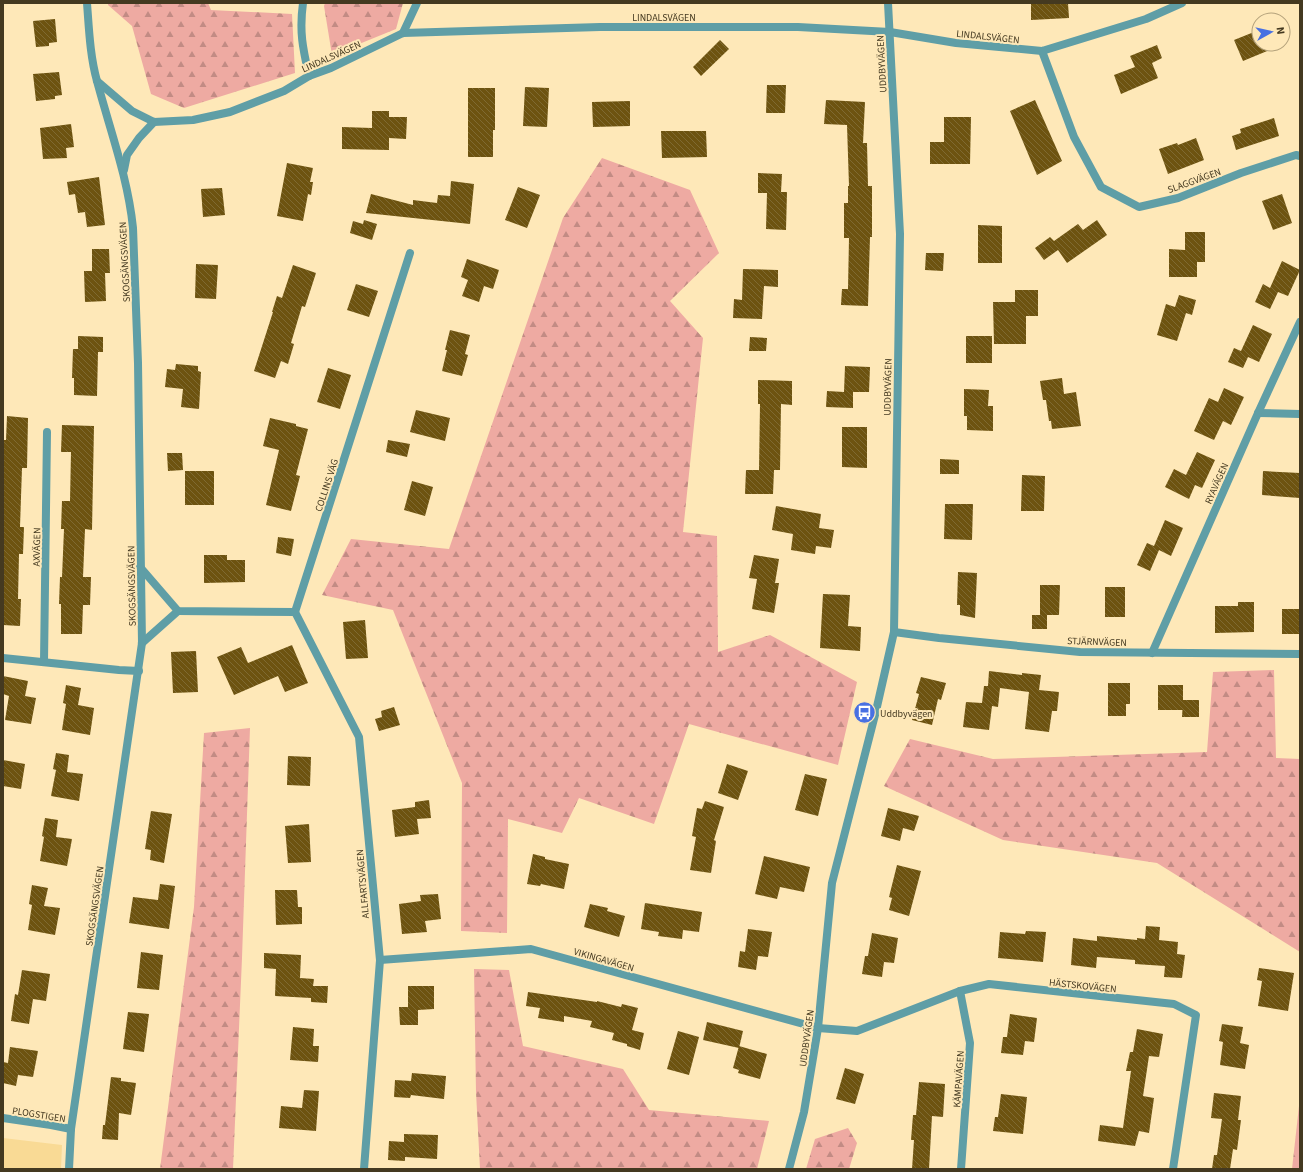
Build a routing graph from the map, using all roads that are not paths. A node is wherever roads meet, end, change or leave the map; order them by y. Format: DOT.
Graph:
graph roads {
  1 [pos="87,3"];
  2 [pos="303,3"];
  3 [pos="417,3"];
  4 [pos="888,3"];
  5 [pos="1182,3"];
  6 [pos="890,32"];
  7 [pos="403,33"];
  8 [pos="1042,51"];
  9 [pos="309,76"];
  10 [pos="97,80"];
  11 [pos="154,122"];
  12 [pos="1300,156"];
  13 [pos="123,173"];
  14 [pos="410,253"];
  15 [pos="1300,322"];
  16 [pos="1258,413"];
  17 [pos="1300,414"];
  18 [pos="47,432"];
  19 [pos="140,567"];
  20 [pos="178,611"];
  21 [pos="295,612"];
  22 [pos="894,632"];
  23 [pos="142,643"];
  24 [pos="1152,652"];
  25 [pos="1300,654"];
  26 [pos="3,658"];
  27 [pos="44,662"];
  28 [pos="139,671"];
  29 [pos="380,960"];
  30 [pos="960,991"];
  31 [pos="818,1028"];
  32 [pos="3,1118"];
  33 [pos="71,1129"];
  34 [pos="69,1169"];
  35 [pos="364,1169"];
  36 [pos="789,1169"];
  37 [pos="961,1169"];
  38 [pos="1173,1169"];
  1 -- 10 [label="street, SKOGSÄNGSVÄGEN"];
  2 -- 9 [label="street"];
  3 -- 7 [label="street"];
  4 -- 6 [label="street, UDDBYVÄGEN"];
  5 -- 8 [label="street, LINDALSVÄGEN"];
  6 -- 7 [label="street, LINDALSVÄGEN"];
  6 -- 8 [label="street, LINDALSVÄGEN"];
  6 -- 22 [label="street, UDDBYVÄGEN"];
  7 -- 9 [label="street, LINDALSVÄGEN"];
  8 -- 12 [label="street, SLAGGVÄGEN"];
  9 -- 11 [label="street, LINDALSVÄGEN"];
  10 -- 11 [label="street, LINDALSVÄGEN"];
  10 -- 13 [label="street, SKOGSÄNGSVÄGEN"];
  11 -- 13 [label="street"];
  13 -- 19 [label="street, SKOGSÄNGSVÄGEN"];
  14 -- 21 [label="street, COLLINS VÄG"];
  15 -- 16 [label="street, RYAVÄGEN"];
  16 -- 17 [label="street"];
  16 -- 24 [label="street, RYAVÄGEN"];
  18 -- 27 [label="street, AXVÄGEN"];
  19 -- 20 [label="street"];
  19 -- 23 [label="street, SKOGSÄNGSVÄGEN"];
  20 -- 21 [label="street"];
  20 -- 23 [label="street"];
  21 -- 29 [label="street, ALLFARTSVÄGEN"];
  22 -- 24 [label="street, STJÄRNVÄGEN"];
  22 -- 31 [label="street, UDDBYVÄGEN"];
  23 -- 28 [label="street, SKOGSÄNGSVÄGEN"];
  24 -- 25 [label="street, STJÄRNVÄGEN"];
  26 -- 27 [label="street"];
  27 -- 28 [label="street"];
  28 -- 33 [label="street, SKOGSÄNGSVÄGEN"];
  29 -- 31 [label="street, VIKINGAVÄGEN"];
  29 -- 35 [label="street, ALLFARTSVÄGEN"];
  30 -- 31 [label="street, HÄSTSKOVÄGEN"];
  30 -- 37 [label="street, KÄMPAVÄGEN"];
  30 -- 38 [label="street, HÄSTSKOVÄGEN"];
  31 -- 36 [label="street, UDDBYVÄGEN"];
  32 -- 33 [label="street, PLOGSTIGEN"];
  33 -- 34 [label="street, SKOGSÄNGSVÄGEN"];
}
